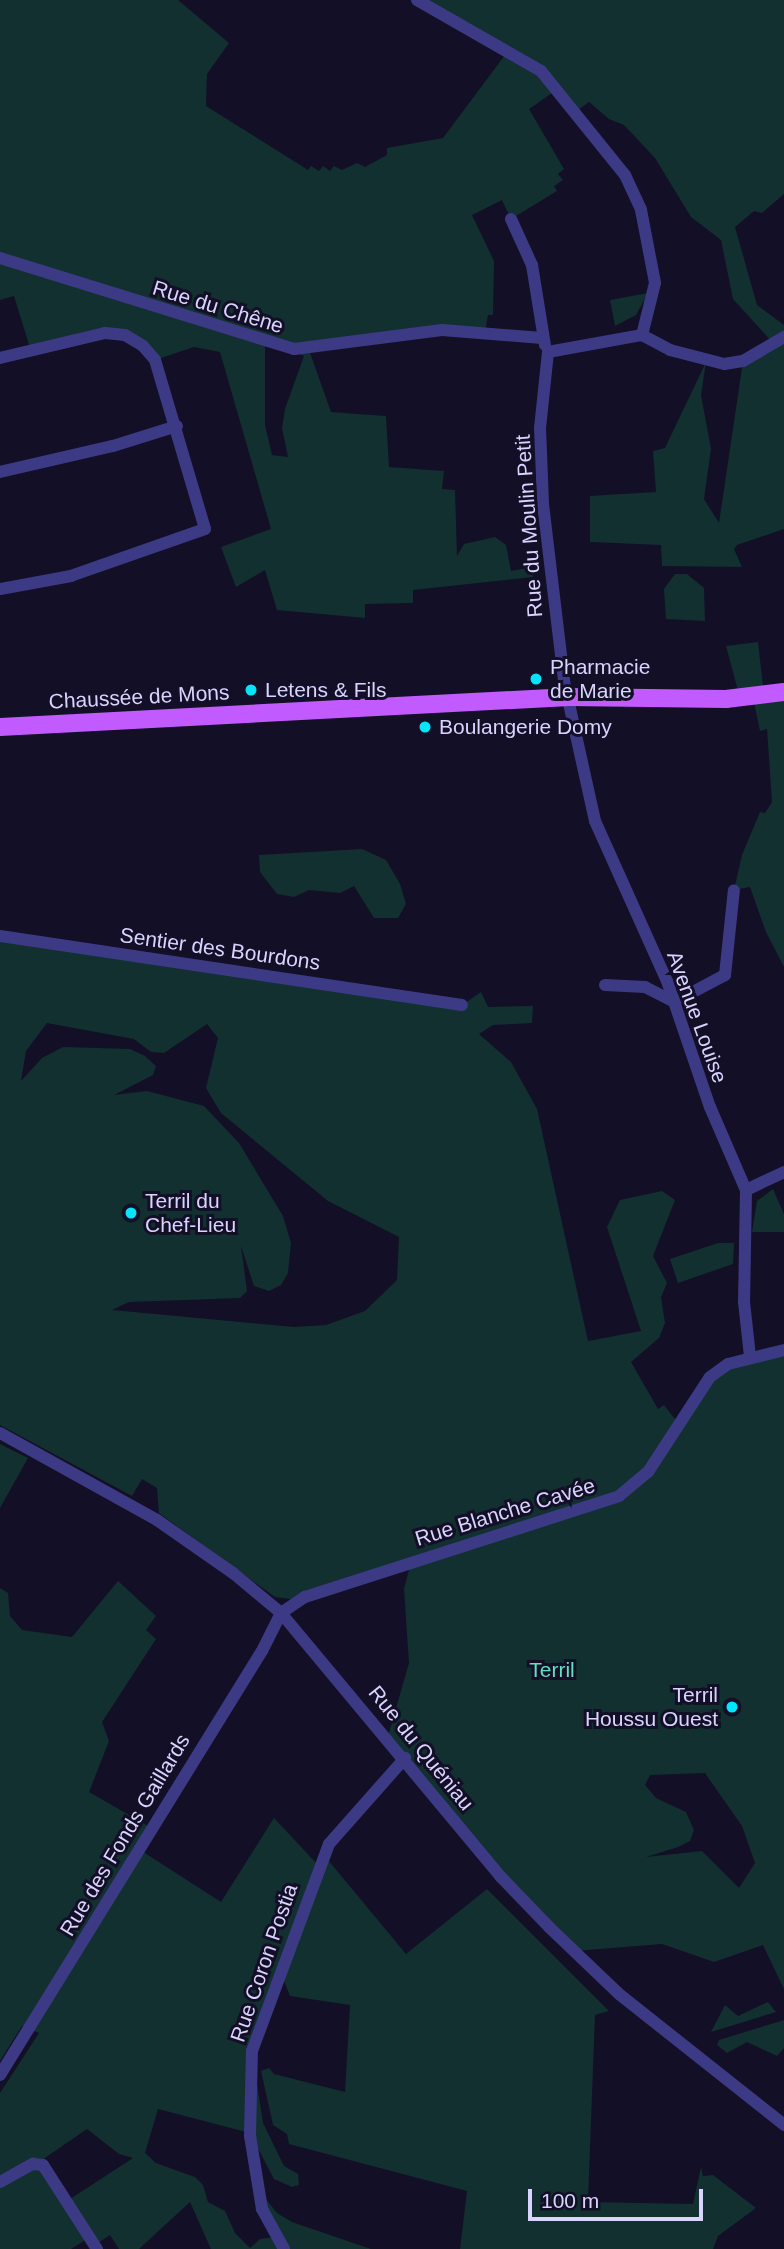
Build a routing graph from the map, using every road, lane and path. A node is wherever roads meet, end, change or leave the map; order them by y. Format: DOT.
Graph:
graph roads {
  1 [pos="417,0"];
  2 [pos="511,219"];
  3 [pos="0,258"];
  4 [pos="642,335"];
  5 [pos="542,338"];
  6 [pos="779,340"];
  7 [pos="548,352"];
  8 [pos="0,358"];
  9 [pos="177,426"];
  10 [pos="0,472"];
  11 [pos="0,589"];
  12 [pos="784,692"];
  13 [pos="569,697"];
  14 [pos="0,727"];
  15 [pos="734,890"];
  16 [pos="0,936"];
  17 [pos="605,985"];
  18 [pos="674,1002"];
  19 [pos="462,1005"];
  20 [pos="784,1172"];
  21 [pos="746,1190"];
  22 [pos="784,1350"];
  23 [pos="750,1356"];
  24 [pos="0,1433"];
  25 [pos="281,1613"];
  26 [pos="405,1758"];
  27 [pos="0,2075"];
  28 [pos="784,2125"];
  29 [pos="0,2182"];
  30 [pos="97,2249"];
  31 [pos="284,2249"];
  1 -- 4 [label="street"];
  2 -- 5 [label="street"];
  3 -- 5 [label="street, Rue du Chêne"];
  4 -- 6 [label="street"];
  4 -- 7 [label="street"];
  5 -- 7 [label="street"];
  7 -- 13 [label="street, Rue du Moulin Petit"];
  8 -- 9 [label="street"];
  9 -- 10 [label="street"];
  9 -- 11 [label="street"];
  12 -- 13 [label="main road, Chaussée de Mons"];
  13 -- 14 [label="main road, Chaussée de Mons"];
  13 -- 18 [label="street, Avenue Louise"];
  15 -- 18 [label="street"];
  16 -- 19 [label="street, Sentier des Bourdons"];
  17 -- 18 [label="street"];
  18 -- 21 [label="street, Avenue Louise"];
  20 -- 21 [label="street"];
  21 -- 23 [label="street, Avenue Louise"];
  22 -- 23 [label="street"];
  23 -- 25 [label="street, Rue Blanche Cavée"];
  24 -- 25 [label="street, Rue du Quéniau"];
  25 -- 26 [label="street, Rue du Quéniau"];
  25 -- 27 [label="street, Rue des Fonds Gaillards"];
  26 -- 28 [label="street, Rue du Quéniau"];
  26 -- 31 [label="street, Rue Coron Postia"];
  29 -- 30 [label="street"];
}
